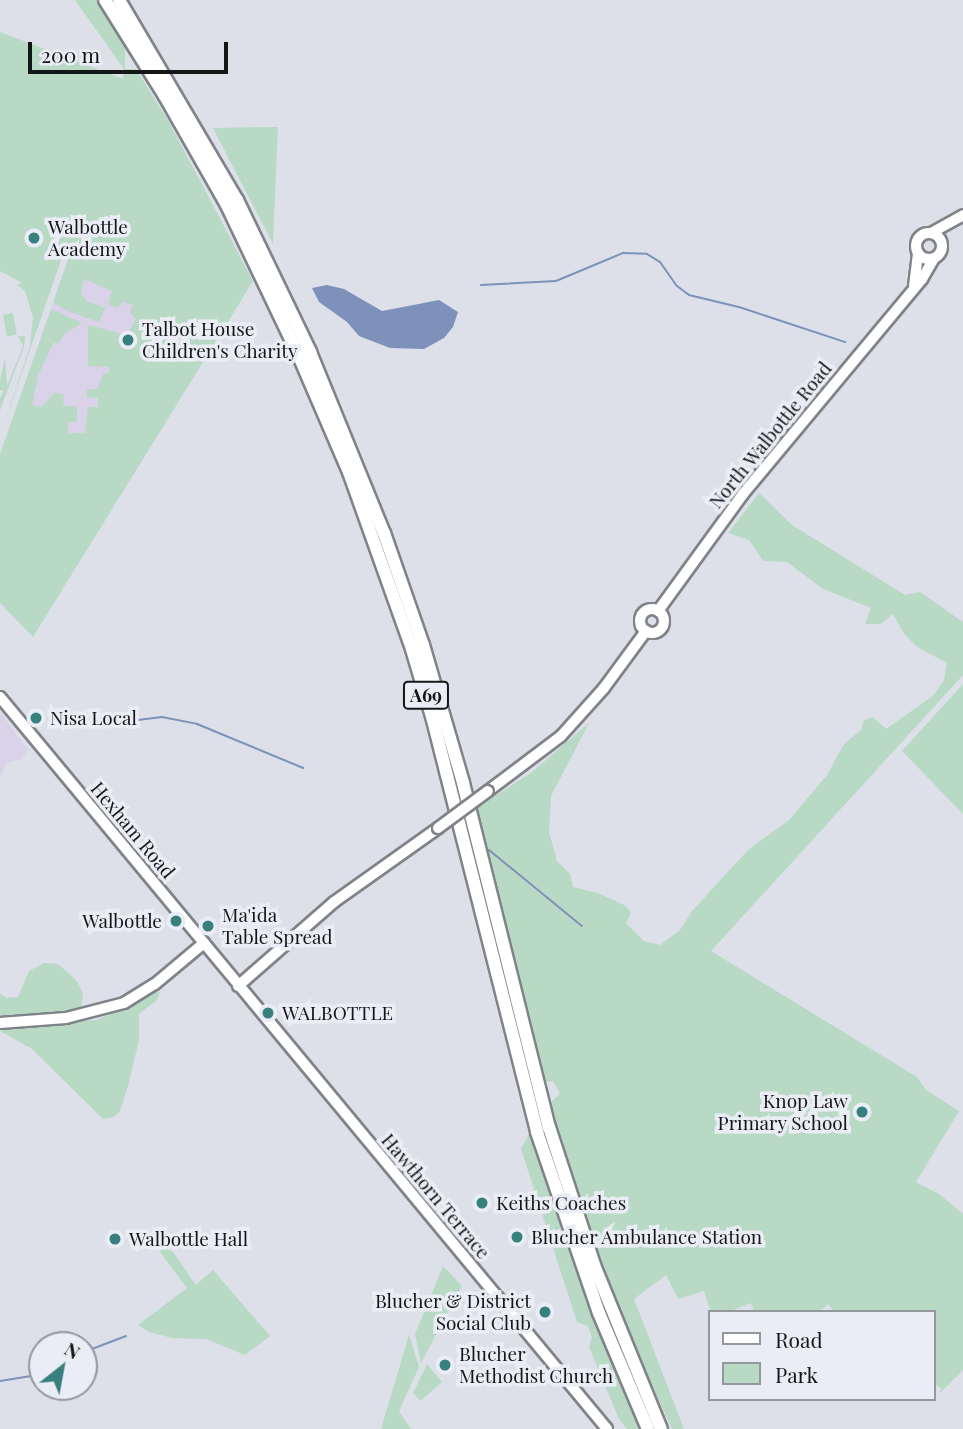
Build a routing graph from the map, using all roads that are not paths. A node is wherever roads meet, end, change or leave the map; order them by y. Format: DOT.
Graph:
graph roads {
  1 [pos="105,0"];
  2 [pos="119,0"];
  3 [pos="963,217"];
  4 [pos="931,233"];
  5 [pos="942,244"];
  6 [pos="919,253"];
  7 [pos="934,258"];
  8 [pos="914,286"];
  9 [pos="658,611"];
  10 [pos="646,631"];
  11 [pos="0,697"];
  12 [pos="204,943"];
  13 [pos="238,986"];
  14 [pos="0,1023"];
  15 [pos="607,1429"];
  16 [pos="648,1429"];
  17 [pos="661,1429"];
  1 -- 16 [label="highway, A69"];
  2 -- 17 [label="highway, A69"];
  3 -- 4 [label="street, North Walbottle Road"];
  3 -- 5 [label="street, North Walbottle Road"];
  4 -- 5 [label="street"];
  4 -- 6 [label="street, North Walbottle Road"];
  5 -- 7 [label="street, North Walbottle Road"];
  6 -- 7 [label="street"];
  6 -- 8 [label="street, North Walbottle Road"];
  7 -- 8 [label="street, North Walbottle Road"];
  8 -- 9 [label="street, North Walbottle Road"];
  9 -- 10 [label="street, North Walbottle Road"];
  9 -- 10 [label="street, North Walbottle Road"];
  10 -- 13 [label="street, North Walbottle Road, bridge"];
  11 -- 12 [label="street, Hexham Road"];
  12 -- 13 [label="street, Hexham Road"];
  12 -- 14 [label="street"];
  13 -- 15 [label="street, Hawthorn Terrace"];
}
